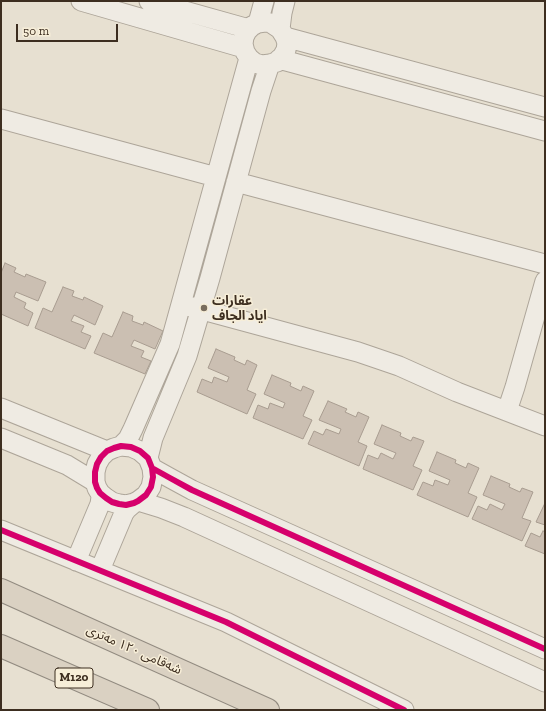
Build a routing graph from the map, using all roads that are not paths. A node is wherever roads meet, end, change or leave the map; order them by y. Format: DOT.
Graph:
graph roads {
  1 [pos="81,1"];
  2 [pos="150,1"];
  3 [pos="264,1"];
  4 [pos="286,1"];
  5 [pos="253,26"];
  6 [pos="283,33"];
  7 [pos="246,53"];
  8 [pos="275,62"];
  9 [pos="545,107"];
  10 [pos="1,119"];
  11 [pos="545,132"];
  12 [pos="216,177"];
  13 [pos="236,182"];
  14 [pos="545,264"];
  15 [pos="545,281"];
  16 [pos="181,304"];
  17 [pos="201,309"];
  18 [pos="1,408"];
  19 [pos="507,412"];
  20 [pos="545,426"];
  21 [pos="1,438"];
  22 [pos="114,449"];
  23 [pos="150,463"];
  24 [pos="98,487"];
  25 [pos="136,502"];
  26 [pos="1,530"];
  27 [pos="76,561"];
  28 [pos="100,570"];
  29 [pos="1,590"];
  30 [pos="1,646"];
  31 [pos="545,649"];
  32 [pos="545,682"];
  33 [pos="148,710"];
  34 [pos="268,710"];
  35 [pos="404,710"];
  1 -- 7 [label="street"];
  2 -- 5 [label="street"];
  3 -- 5 [label="street"];
  4 -- 6 [label="street"];
  5 -- 6 [label="street"];
  5 -- 7 [label="street"];
  6 -- 8 [label="street"];
  6 -- 9 [label="street"];
  7 -- 8 [label="street"];
  7 -- 12 [label="street"];
  8 -- 11 [label="street"];
  8 -- 13 [label="street"];
  10 -- 12 [label="street"];
  12 -- 16 [label="street"];
  13 -- 14 [label="street"];
  13 -- 17 [label="street"];
  15 -- 19 [label="street"];
  16 -- 17 [label="street"];
  16 -- 22 [label="street"];
  17 -- 19 [label="street"];
  17 -- 23 [label="street"];
  18 -- 22 [label="street"];
  19 -- 20 [label="street"];
  21 -- 24 [label="street"];
  22 -- 23 [label="street"];
  22 -- 24 [label="street"];
  23 -- 25 [label="street"];
  23 -- 31 [label="street"];
  24 -- 25 [label="street"];
  24 -- 27 [label="street"];
  25 -- 28 [label="street"];
  25 -- 32 [label="street"];
  26 -- 27 [label="street"];
  27 -- 28 [label="street"];
  28 -- 35 [label="street"];
  29 -- 34 [label="highway, شەقامی ١٢٠ مەتری"];
  30 -- 33 [label="highway, M120"];
}
